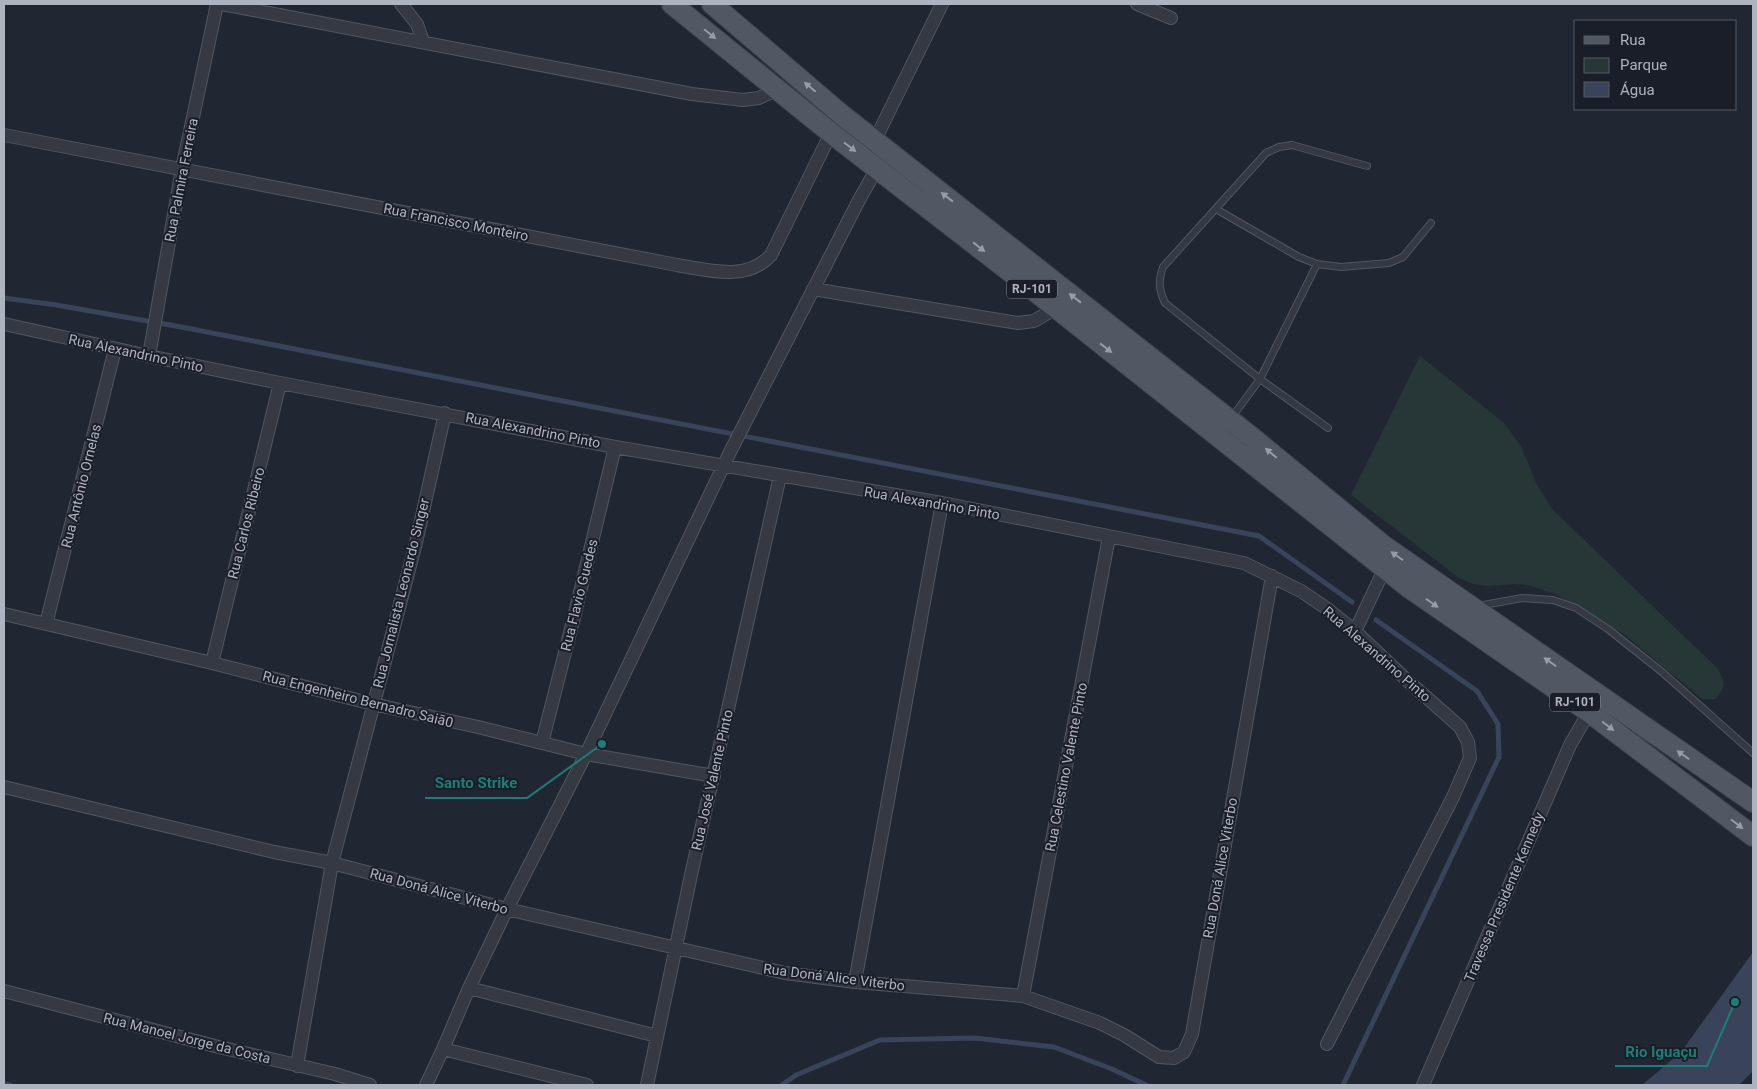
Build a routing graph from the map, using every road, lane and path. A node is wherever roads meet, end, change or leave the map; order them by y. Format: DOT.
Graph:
graph roads {
  1 [pos="217,4"];
  2 [pos="222,4"];
  3 [pos="401,4"];
  4 [pos="672,4"];
  5 [pos="712,4"];
  6 [pos="942,4"];
  7 [pos="1137,4"];
  8 [pos="1172,18"];
  9 [pos="423,41"];
  10 [pos="778,89"];
  11 [pos="831,133"];
  12 [pos="4,135"];
  13 [pos="875,140"];
  14 [pos="1368,166"];
  15 [pos="877,168"];
  16 [pos="182,169"];
  17 [pos="1216,209"];
  18 [pos="1431,223"];
  19 [pos="1317,264"];
  20 [pos="813,289"];
  21 [pos="1056,308"];
  22 [pos="4,324"];
  23 [pos="115,349"];
  24 [pos="149,356"];
  25 [pos="1260,379"];
  26 [pos="280,383"];
  27 [pos="445,413"];
  28 [pos="1230,420"];
  29 [pos="1328,428"];
  30 [pos="615,446"];
  31 [pos="724,466"];
  32 [pos="780,476"];
  33 [pos="942,503"];
  34 [pos="1109,537"];
  35 [pos="1384,568"];
  36 [pos="1272,576"];
  37 [pos="1470,607"];
  38 [pos="4,614"];
  39 [pos="46,624"];
  40 [pos="1355,631"];
  41 [pos="212,663"];
  42 [pos="372,704"];
  43 [pos="1589,712"];
  44 [pos="542,743"];
  45 [pos="1753,753"];
  46 [pos="586,754"];
  47 [pos="714,776"];
  48 [pos="4,788"];
  49 [pos="1753,802"];
  50 [pos="1753,836"];
  51 [pos="332,863"];
  52 [pos="507,909"];
  53 [pos="675,948"];
  54 [pos="855,982"];
  55 [pos="469,988"];
  56 [pos="4,991"];
  57 [pos="1023,996"];
  58 [pos="657,1036"];
  59 [pos="1327,1044"];
  60 [pos="443,1049"];
  61 [pos="297,1066"];
  62 [pos="370,1085"];
  63 [pos="426,1085"];
  64 [pos="587,1085"];
  65 [pos="647,1085"];
  66 [pos="1423,1085"];
  1 -- 16 [label="street, Rua Palmira Ferreira"];
  2 -- 9 [label="street"];
  3 -- 9 [label="street"];
  4 -- 10 [label="main road, RJ-101, one-way"];
  13 -- 5 [label="main road, RJ-101, one-way"];
  6 -- 13 [label="street"];
  7 -- 8 [label="street"];
  9 -- 10 [label="street"];
  10 -- 11 [label="main road, RJ-101"];
  11 -- 15 [label="main road, RJ-101, one-way"];
  11 -- 16 [label="street, Rua Francisco Monteiro"];
  12 -- 16 [label="street, Rua Francisco Monteiro"];
  28 -- 13 [label="main road, RJ-101, one-way"];
  14 -- 17 [label="lane"];
  15 -- 20 [label="street"];
  15 -- 21 [label="main road, RJ-101, one-way"];
  16 -- 24 [label="street, Rua Palmira Ferreira"];
  17 -- 19 [label="lane"];
  17 -- 25 [label="lane"];
  18 -- 19 [label="lane"];
  19 -- 25 [label="lane"];
  20 -- 21 [label="street"];
  20 -- 31 [label="street"];
  21 -- 35 [label="main road, RJ-101, one-way"];
  22 -- 23 [label="street, Rua Alexandrino Pinto"];
  23 -- 24 [label="street, Rua Alexandrino Pinto"];
  23 -- 39 [label="street, Rua Antônio Ornelas"];
  24 -- 26 [label="street, Rua Alexandrino Pinto"];
  25 -- 28 [label="lane"];
  25 -- 29 [label="lane"];
  26 -- 27 [label="street, Rua Alexandrino Pinto"];
  26 -- 41 [label="street, Rua Carlos Ribeiro"];
  27 -- 30 [label="street, Rua Alexandrino Pinto"];
  27 -- 42 [label="street, Rua Jornalista Leonardo Singer"];
  37 -- 28 [label="main road, RJ-101, one-way"];
  30 -- 31 [label="street, Rua Alexandrino Pinto"];
  30 -- 44 [label="street, Rua Flavio Guedes"];
  31 -- 32 [label="street, Rua Alexandrino Pinto"];
  31 -- 46 [label="street"];
  32 -- 33 [label="street, Rua Alexandrino Pinto"];
  32 -- 47 [label="street, Rua José Valente Pinto"];
  33 -- 34 [label="street, Rua Alexandrino Pinto"];
  33 -- 54 [label="street"];
  34 -- 36 [label="street, Rua Alexandrino Pinto"];
  34 -- 57 [label="street, Rua Celestino Valente Pinto"];
  35 -- 40 [label="street"];
  35 -- 43 [label="main road, RJ-101, one-way"];
  36 -- 40 [label="street, Rua Alexandrino Pinto"];
  36 -- 57 [label="street, Rua Doná Alice Viterbo"];
  37 -- 45 [label="lane"];
  49 -- 37 [label="main road, RJ-101, one-way"];
  38 -- 39 [label="street, Rua Engenheiro Bernadro Saiā0"];
  39 -- 41 [label="street, Rua Engenheiro Bernadro Saiā0"];
  40 -- 59 [label="street, Rua Alexandrino Pinto"];
  41 -- 42 [label="street, Rua Engenheiro Bernadro Saiā0"];
  42 -- 44 [label="street, Rua Engenheiro Bernadro Saiā0"];
  42 -- 51 [label="street, Rua Jornalista Leonardo Singer"];
  43 -- 50 [label="main road, RJ-101, one-way"];
  43 -- 66 [label="street, Travessa Presidente Kennedy"];
  44 -- 46 [label="street, Rua Engenheiro Bernadro Saiā0"];
  46 -- 47 [label="street, Rua Engenheiro Bernadro Saiā0"];
  46 -- 52 [label="street"];
  47 -- 53 [label="street, Rua José Valente Pinto"];
  48 -- 51 [label="street, Rua Doná Alice Viterbo"];
  51 -- 52 [label="street, Rua Doná Alice Viterbo"];
  51 -- 61 [label="street, Rua Jornalista Leonardo Singer"];
  52 -- 53 [label="street, Rua Doná Alice Viterbo"];
  52 -- 55 [label="street"];
  53 -- 54 [label="street, Rua Doná Alice Viterbo"];
  53 -- 58 [label="street, Rua José Valente Pinto"];
  54 -- 57 [label="street, Rua Doná Alice Viterbo"];
  55 -- 58 [label="street"];
  55 -- 60 [label="street"];
  56 -- 61 [label="street, Rua Manoel Jorge da Costa"];
  58 -- 65 [label="street, Rua José Valente Pinto"];
  60 -- 63 [label="street"];
  60 -- 64 [label="street"];
  61 -- 62 [label="street, Rua Manoel Jorge da Costa"];
}
